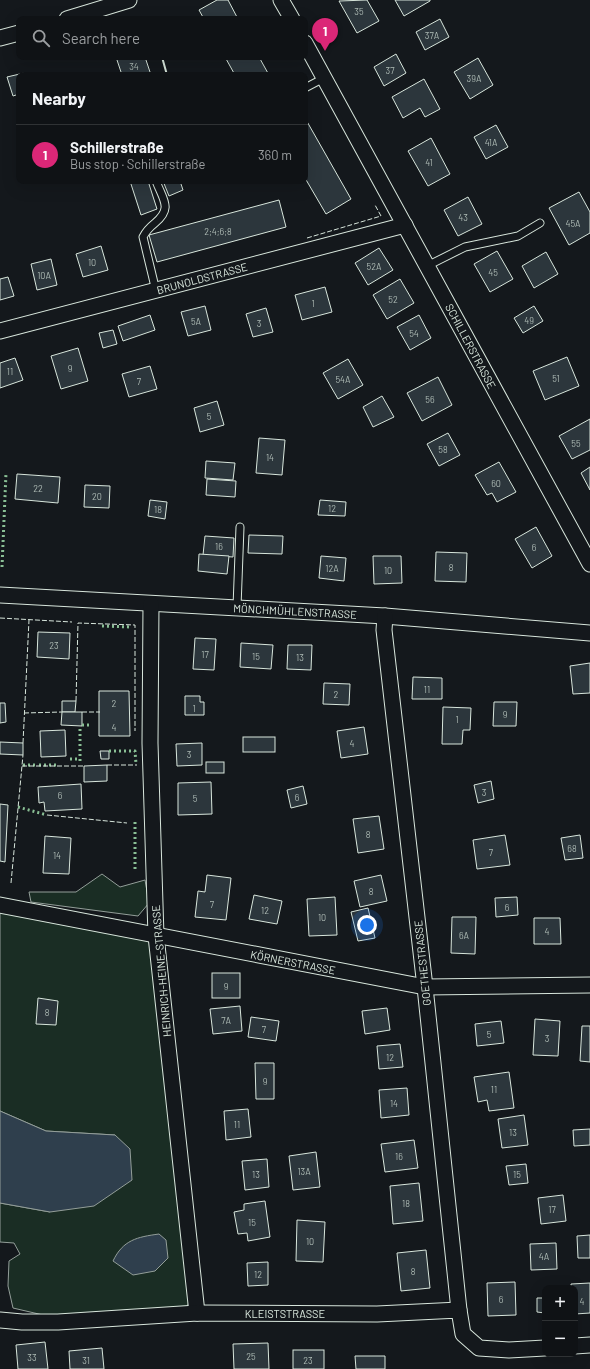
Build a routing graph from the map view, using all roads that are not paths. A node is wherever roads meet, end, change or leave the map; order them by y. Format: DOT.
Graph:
graph roads {
  1 [pos="129,0"];
  2 [pos="281,0"];
  3 [pos="77,16"];
  4 [pos="290,16"];
  5 [pos="16,33"];
  6 [pos="0,38"];
  7 [pos="308,49"];
  8 [pos="324,78"];
  9 [pos="308,86"];
  10 [pos="157,184"];
  11 [pos="540,223"];
  12 [pos="404,225"];
  13 [pos="427,266"];
  14 [pos="156,291"];
  15 [pos="0,331"];
  16 [pos="240,527"];
  17 [pos="590,564"];
  18 [pos="0,595"];
  19 [pos="151,604"];
  20 [pos="237,607"];
  21 [pos="385,616"];
  22 [pos="590,633"];
  23 [pos="0,905"];
  24 [pos="156,936"];
  25 [pos="590,985"];
  26 [pos="425,987"];
  27 [pos="459,1310"];
  28 [pos="197,1312"];
  29 [pos="0,1320"];
  30 [pos="590,1345"];
  31 [pos="578,1346"];
  32 [pos="542,1348"];
  1 -- 3 [label="street"];
  2 -- 4 [label="street"];
  5 -- 6 [label="street"];
  7 -- 8 [label="street, SCHILLERSTRASSE"];
  8 -- 9 [label="lane"];
  8 -- 12 [label="street, SCHILLERSTRASSE"];
  10 -- 14 [label="lane"];
  11 -- 13 [label="lane"];
  12 -- 13 [label="street, SCHILLERSTRASSE"];
  12 -- 14 [label="street, BRUNOLDSTRASSE"];
  13 -- 17 [label="street, SCHILLERSTRASSE"];
  14 -- 15 [label="street, BRUNOLDSTRASSE"];
  16 -- 20 [label="lane"];
  18 -- 19 [label="street, MÖNCHMÜHLENSTRASSE"];
  19 -- 20 [label="street, MÖNCHMÜHLENSTRASSE"];
  19 -- 24 [label="street, HEINRICH-HEINE-STRASSE"];
  20 -- 21 [label="street, MÖNCHMÜHLENSTRASSE"];
  21 -- 22 [label="street, MÖNCHMÜHLENSTRASSE"];
  21 -- 26 [label="street, GOETHESTRASSE"];
  23 -- 24 [label="street, KÖRNERSTRASSE"];
  24 -- 26 [label="street, KÖRNERSTRASSE"];
  24 -- 28 [label="street, HEINRICH-HEINE-STRASSE"];
  25 -- 26 [label="street, KÖRNERSTRASSE"];
  26 -- 27 [label="street, GOETHESTRASSE"];
  27 -- 28 [label="street, KLEISTSTRASSE"];
  27 -- 32 [label="street"];
  28 -- 29 [label="street, KLEISTSTRASSE"];
  30 -- 31 [label="street"];
}
